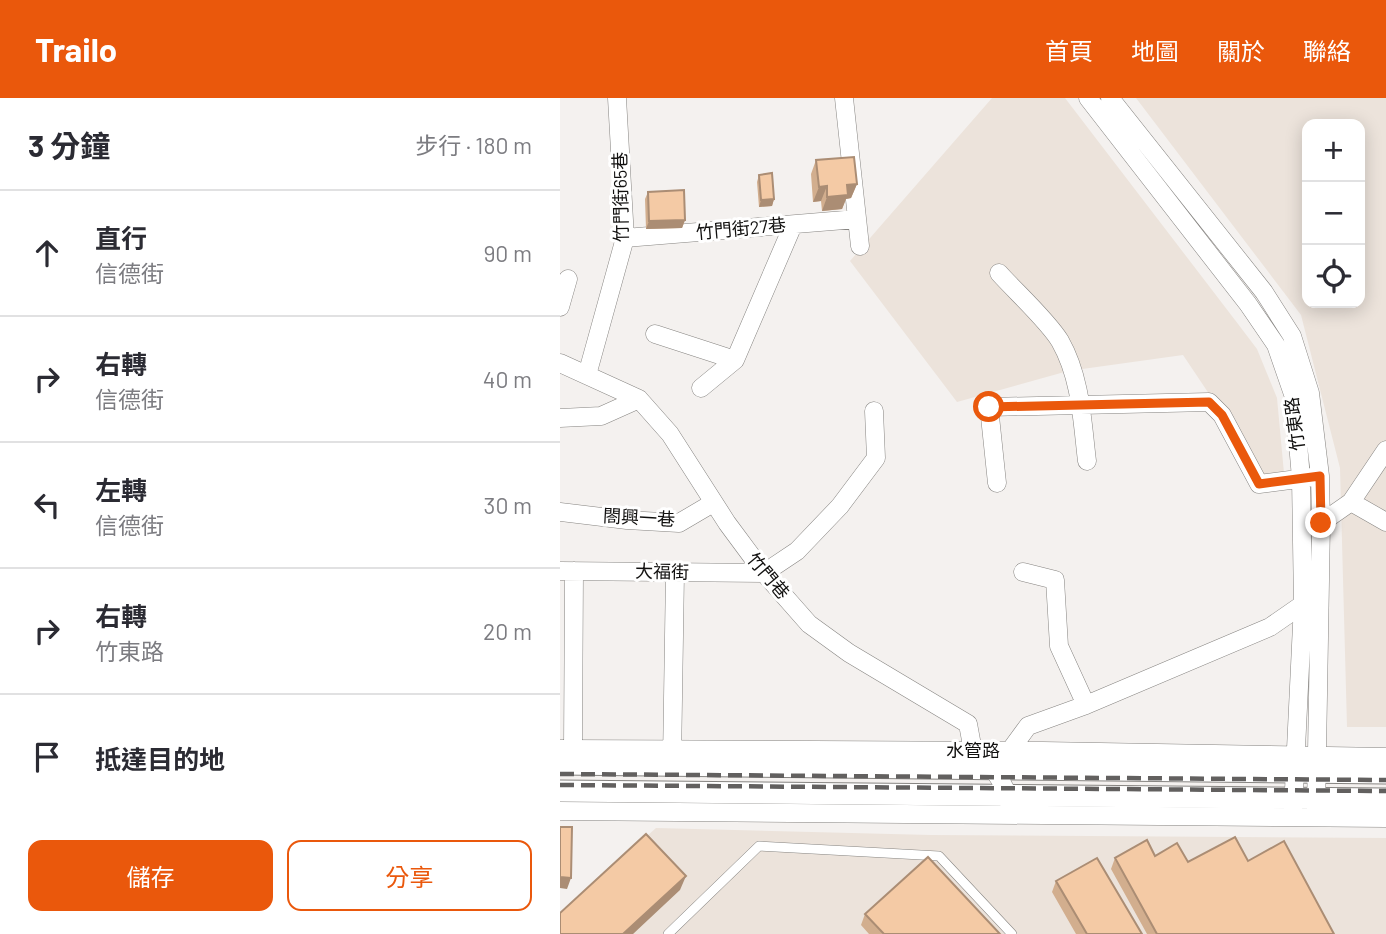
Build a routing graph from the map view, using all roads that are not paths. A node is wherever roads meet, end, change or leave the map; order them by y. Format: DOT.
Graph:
graph roads {
  1 [pos="617,98"];
  2 [pos="844,98"];
  3 [pos="1088,98"];
  4 [pos="1110,98"];
  5 [pos="857,219"];
  6 [pos="793,225"];
  7 [pos="625,238"];
  8 [pos="860,246"];
  9 [pos="999,273"];
  10 [pos="568,279"];
  11 [pos="560,307"];
  12 [pos="655,334"];
  13 [pos="735,360"];
  14 [pos="560,363"];
  15 [pos="587,375"];
  16 [pos="701,388"];
  17 [pos="639,399"];
  18 [pos="1080,404"];
  19 [pos="874,411"];
  20 [pos="560,418"];
  21 [pos="1386,450"];
  22 [pos="1087,461"];
  23 [pos="1320,476"];
  24 [pos="1301,478"];
  25 [pos="997,483"];
  26 [pos="1351,502"];
  27 [pos="713,503"];
  28 [pos="560,512"];
  29 [pos="1386,522"];
  30 [pos="1321,523"];
  31 [pos="567,571"];
  32 [pos="1023,572"];
  33 [pos="675,573"];
  34 [pos="764,573"];
  35 [pos="1321,591"];
  36 [pos="1303,604"];
  37 [pos="567,653"];
  38 [pos="1086,705"];
  39 [pos="973,751"];
  40 [pos="1012,751"];
  41 [pos="564,754"];
  42 [pos="672,757"];
  43 [pos="1386,757"];
  44 [pos="1295,764"];
  45 [pos="1317,765"];
  46 [pos="994,768"];
  47 [pos="1386,774"];
  48 [pos="560,791"];
  49 [pos="1386,799"];
  50 [pos="1009,806"];
  51 [pos="1293,807"];
  52 [pos="1316,808"];
  53 [pos="560,811"];
  54 [pos="1386,818"];
  55 [pos="668,934"];
  56 [pos="1012,934"];
  1 -- 7 [label="street, 竹門街65巷"];
  2 -- 5 [label="street"];
  3 -- 24 [label="street, 竹東路"];
  4 -- 23 [label="street, 竹東路"];
  5 -- 6 [label="street, 竹門街27巷"];
  5 -- 8 [label="street"];
  6 -- 7 [label="street, 竹門街27巷"];
  6 -- 13 [label="street"];
  7 -- 15 [label="street, 竹門街65巷"];
  9 -- 18 [label="street"];
  10 -- 11 [label="street"];
  12 -- 13 [label="street"];
  13 -- 16 [label="street"];
  14 -- 15 [label="street, 竹門巷"];
  15 -- 17 [label="street, 竹門巷"];
  17 -- 20 [label="street"];
  17 -- 27 [label="street, 竹門巷"];
  18 -- 22 [label="street"];
  18 -- 24 [label="street"];
  18 -- 25 [label="street"];
  19 -- 34 [label="street"];
  21 -- 26 [label="street"];
  23 -- 24 [label="street"];
  23 -- 30 [label="street, 竹東路"];
  24 -- 36 [label="street, 竹東路"];
  26 -- 29 [label="street"];
  26 -- 30 [label="street"];
  27 -- 28 [label="street, 閤興一巷"];
  27 -- 34 [label="street, 竹門巷"];
  30 -- 35 [label="street, 竹東路"];
  31 -- 33 [label="street, 大福街"];
  31 -- 37 [label="street"];
  32 -- 38 [label="street"];
  33 -- 34 [label="street, 大福街"];
  33 -- 42 [label="street"];
  34 -- 39 [label="street, 竹門巷"];
  35 -- 36 [label="street"];
  35 -- 45 [label="street, 竹東路"];
  36 -- 38 [label="street"];
  36 -- 44 [label="street, 竹東路"];
  37 -- 41 [label="street"];
  38 -- 40 [label="street"];
  39 -- 40 [label="street, 水管路"];
  39 -- 42 [label="street, 水管路"];
  39 -- 46 [label="street"];
  40 -- 44 [label="street, 水管路"];
  40 -- 46 [label="street"];
  41 -- 42 [label="street, 水管路"];
  42 -- 46 [label="street, 水管路"];
  43 -- 45 [label="street, 水管路"];
  44 -- 45 [label="street, 水管路"];
  44 -- 46 [label="street, 水管路"];
  44 -- 51 [label="street, 竹東路"];
  45 -- 47 [label="street, 水管路"];
  45 -- 52 [label="street, 竹東路"];
  46 -- 50 [label="street"];
  48 -- 50 [label="street"];
  49 -- 52 [label="street"];
  50 -- 51 [label="street"];
  50 -- 53 [label="street"];
  51 -- 52 [label="street"];
  52 -- 54 [label="street"];
  55 -- 56 [label="lane"];
}
